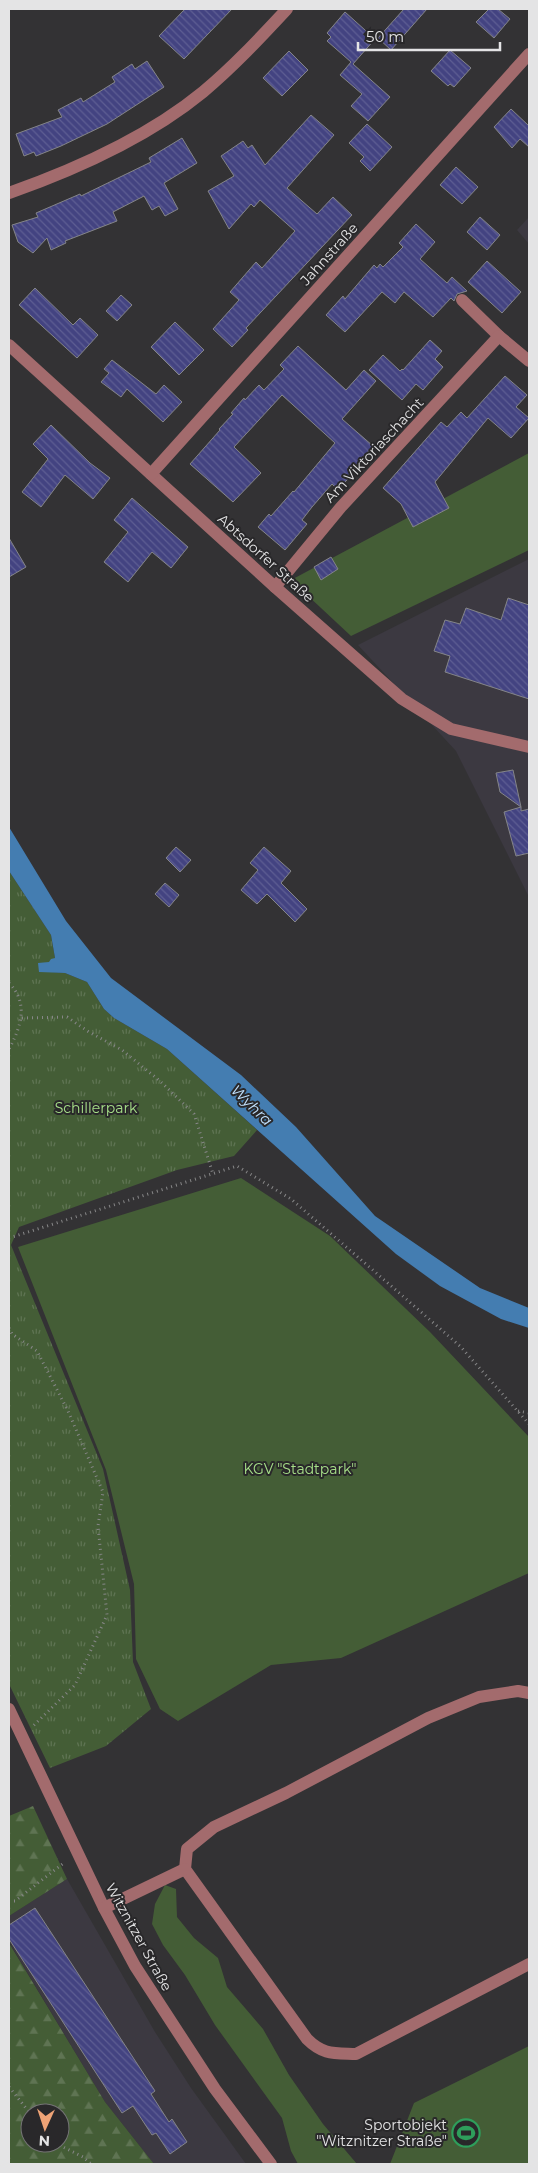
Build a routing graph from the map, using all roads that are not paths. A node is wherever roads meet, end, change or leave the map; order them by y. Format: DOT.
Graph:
graph roads {
  1 [pos="287,9"];
  2 [pos="529,54"];
  3 [pos="9,193"];
  4 [pos="462,300"];
  5 [pos="499,336"];
  6 [pos="9,345"];
  7 [pos="529,360"];
  8 [pos="151,474"];
  9 [pos="275,587"];
  10 [pos="529,747"];
  11 [pos="529,1693"];
  12 [pos="9,1709"];
  13 [pos="185,1869"];
  14 [pos="104,1908"];
  15 [pos="529,1964"];
  16 [pos="271,2164"];
  1 -- 3 [label="street"];
  2 -- 8 [label="street, Jahnstraße"];
  4 -- 5 [label="street"];
  5 -- 7 [label="street"];
  5 -- 9 [label="street, Am Viktoriaschacht"];
  6 -- 8 [label="street, Abtsdorfer Straße"];
  8 -- 9 [label="street, Abtsdorfer Straße"];
  9 -- 10 [label="street, Abtsdorfer Straße"];
  11 -- 13 [label="street"];
  12 -- 14 [label="street, Witznitzer Straße"];
  13 -- 14 [label="street"];
  13 -- 15 [label="street"];
  14 -- 16 [label="street, Witznitzer Straße"];
}
